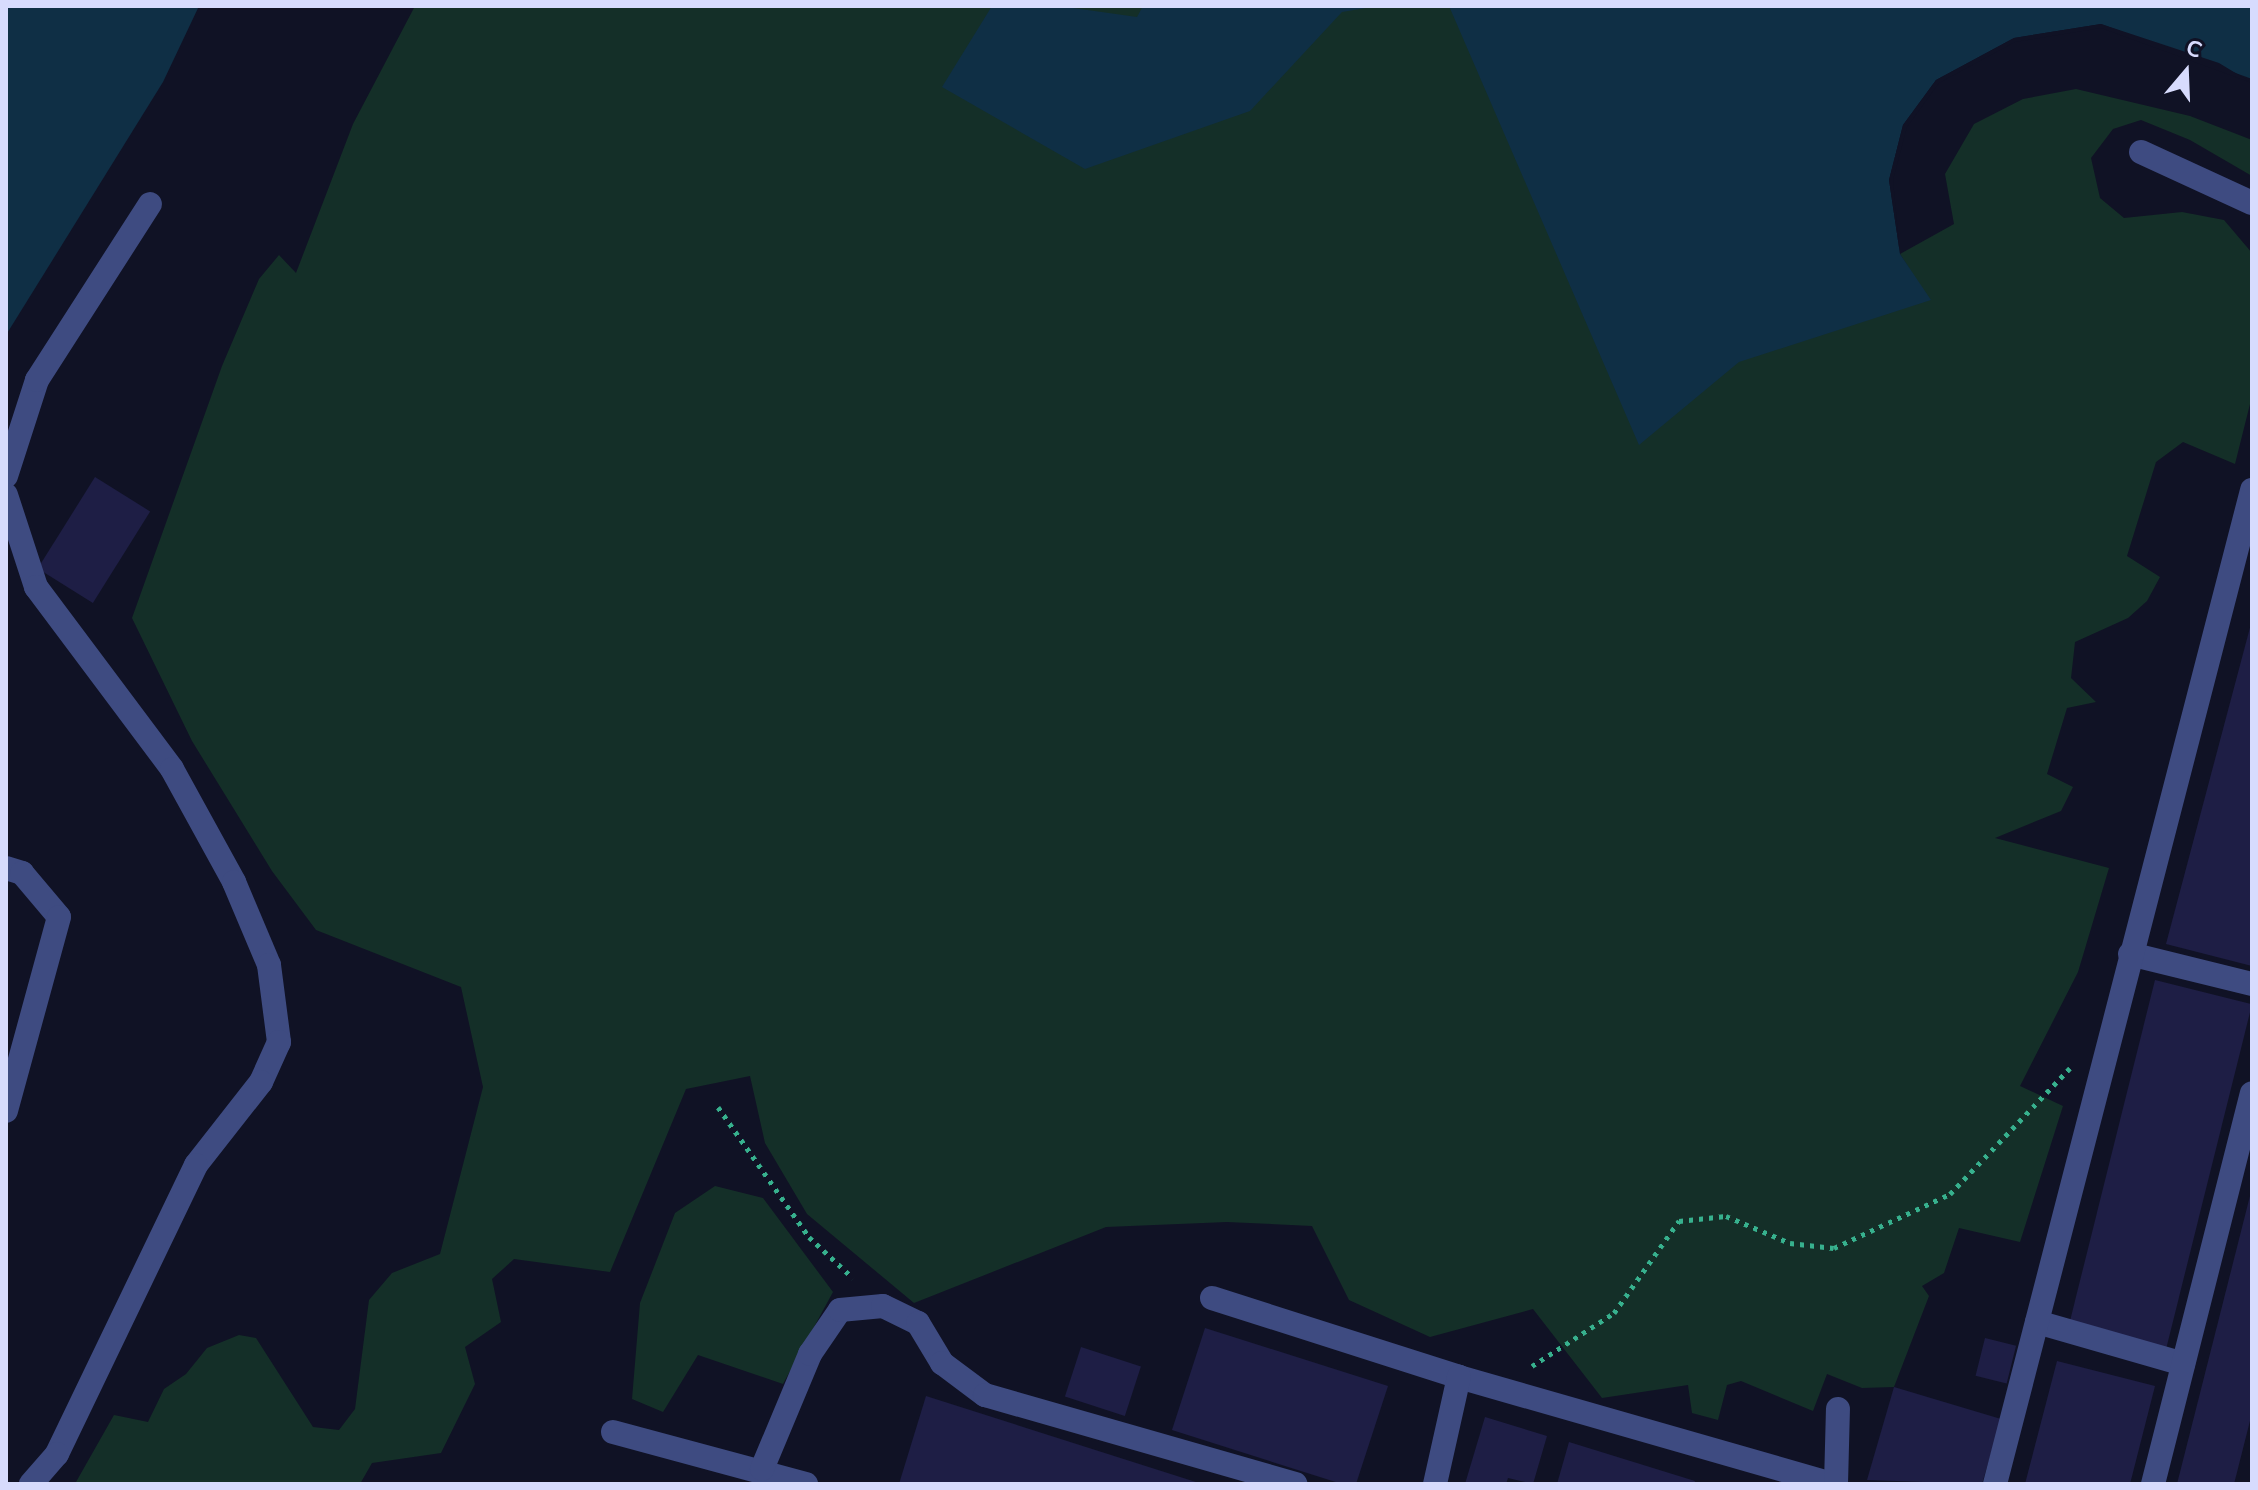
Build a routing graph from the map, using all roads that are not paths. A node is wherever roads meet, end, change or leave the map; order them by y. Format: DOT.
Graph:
graph roads {
  1 [pos="2141,152"];
  2 [pos="2252,203"];
  3 [pos="150,204"];
  4 [pos="6,476"];
  5 [pos="2252,490"];
  6 [pos="6,495"];
  7 [pos="6,868"];
  8 [pos="2130,954"];
  9 [pos="2252,984"];
  10 [pos="2252,1093"];
  11 [pos="6,1111"];
  12 [pos="1212,1298"];
  13 [pos="2037,1322"];
  14 [pos="2183,1364"];
  15 [pos="1459,1377"];
  16 [pos="1838,1409"];
  17 [pos="613,1432"];
  18 [pos="762,1469"];
  19 [pos="31,1484"];
  20 [pos="806,1484"];
  21 [pos="1296,1484"];
  22 [pos="1435,1484"];
  23 [pos="1835,1484"];
  24 [pos="1995,1484"];
  25 [pos="2153,1484"];
  1 -- 2 [label="lane"];
  3 -- 4 [label="lane"];
  5 -- 8 [label="lane"];
  6 -- 19 [label="lane"];
  7 -- 11 [label="lane"];
  8 -- 9 [label="lane"];
  8 -- 13 [label="lane"];
  10 -- 14 [label="lane"];
  12 -- 15 [label="lane"];
  13 -- 14 [label="lane"];
  13 -- 24 [label="lane"];
  14 -- 25 [label="lane"];
  15 -- 22 [label="lane"];
  15 -- 23 [label="lane"];
  16 -- 23 [label="lane"];
  17 -- 18 [label="lane"];
  18 -- 20 [label="lane"];
  18 -- 21 [label="lane"];
}
